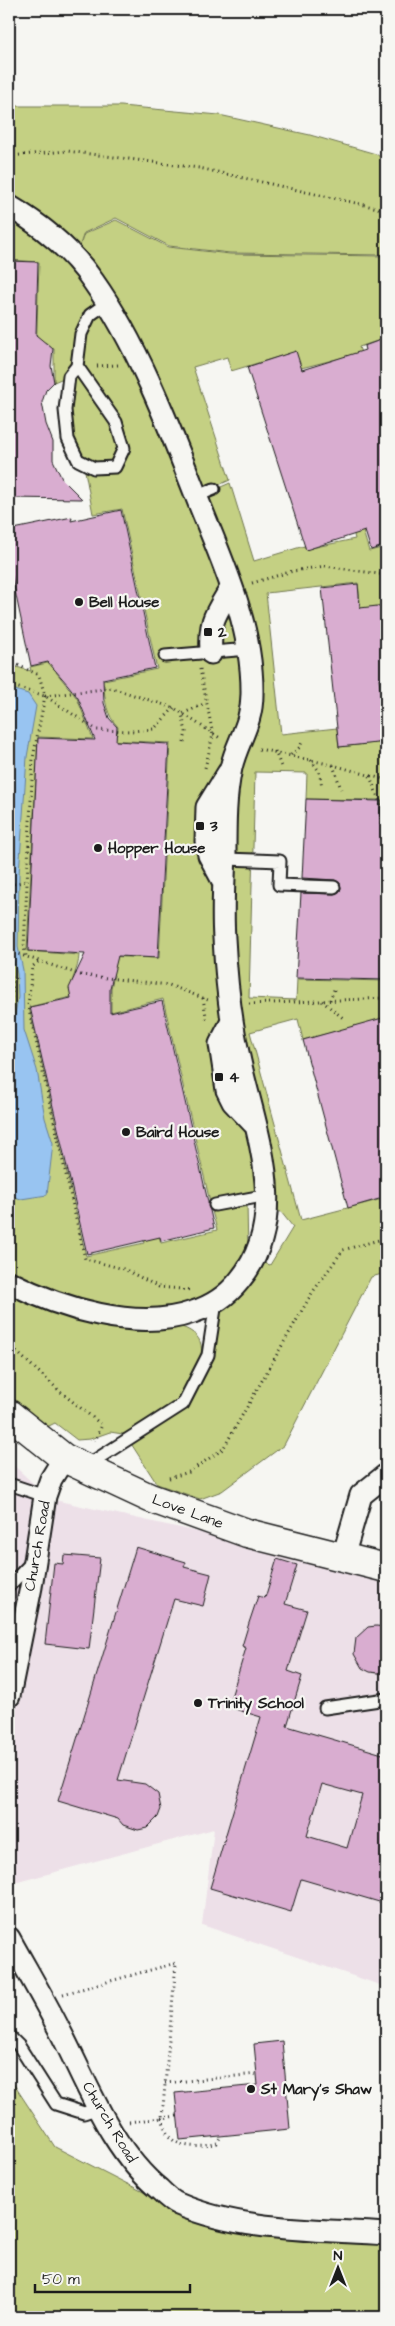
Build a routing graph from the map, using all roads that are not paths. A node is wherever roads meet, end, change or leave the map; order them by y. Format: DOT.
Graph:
graph roads {
  1 [pos="9,206"];
  2 [pos="106,303"];
  3 [pos="77,366"];
  4 [pos="232,588"];
  5 [pos="211,652"];
  6 [pos="165,656"];
  7 [pos="255,656"];
  8 [pos="230,770"];
  9 [pos="224,859"];
  10 [pos="223,881"];
  11 [pos="334,887"];
  12 [pos="268,1195"];
  13 [pos="216,1206"];
  14 [pos="9,1282"];
  15 [pos="216,1302"];
  16 [pos="9,1414"];
  17 [pos="74,1463"];
  18 [pos="386,1475"];
  19 [pos="9,1484"];
  20 [pos="45,1496"];
  21 [pos="343,1557"];
  22 [pos="35,1558"];
  23 [pos="386,1568"];
  24 [pos="9,1586"];
  25 [pos="9,1696"];
  26 [pos="386,1699"];
  27 [pos="325,1708"];
  28 [pos="9,1938"];
  29 [pos="9,1956"];
  30 [pos="28,1973"];
  31 [pos="9,2036"];
  32 [pos="104,2117"];
  33 [pos="386,2234"];
  1 -- 2 [label="street"];
  2 -- 3 [label="lane"];
  2 -- 4 [label="street"];
  3 -- 3 [label="lane"];
  4 -- 5 [label="street"];
  4 -- 7 [label="street"];
  5 -- 6 [label="lane"];
  5 -- 7 [label="lane"];
  7 -- 8 [label="street"];
  8 -- 9 [label="street"];
  8 -- 10 [label="street"];
  9 -- 10 [label="street"];
  9 -- 11 [label="lane"];
  10 -- 12 [label="street"];
  12 -- 13 [label="lane"];
  12 -- 15 [label="street"];
  14 -- 15 [label="street"];
  15 -- 17 [label="lane"];
  16 -- 17 [label="street, Love Lane"];
  17 -- 20 [label="street, Church Road"];
  17 -- 21 [label="street, Love Lane"];
  18 -- 21 [label="street"];
  19 -- 20 [label="lane"];
  20 -- 22 [label="street, Church Road"];
  21 -- 23 [label="street, Love Lane"];
  22 -- 24 [label="lane"];
  22 -- 25 [label="street, Church Road"];
  26 -- 27 [label="lane"];
  28 -- 30 [label="street, Church Road"];
  29 -- 30 [label="street, Church Road"];
  30 -- 32 [label="street, Church Road"];
  31 -- 32 [label="lane"];
  32 -- 33 [label="street, Church Road"];
}
